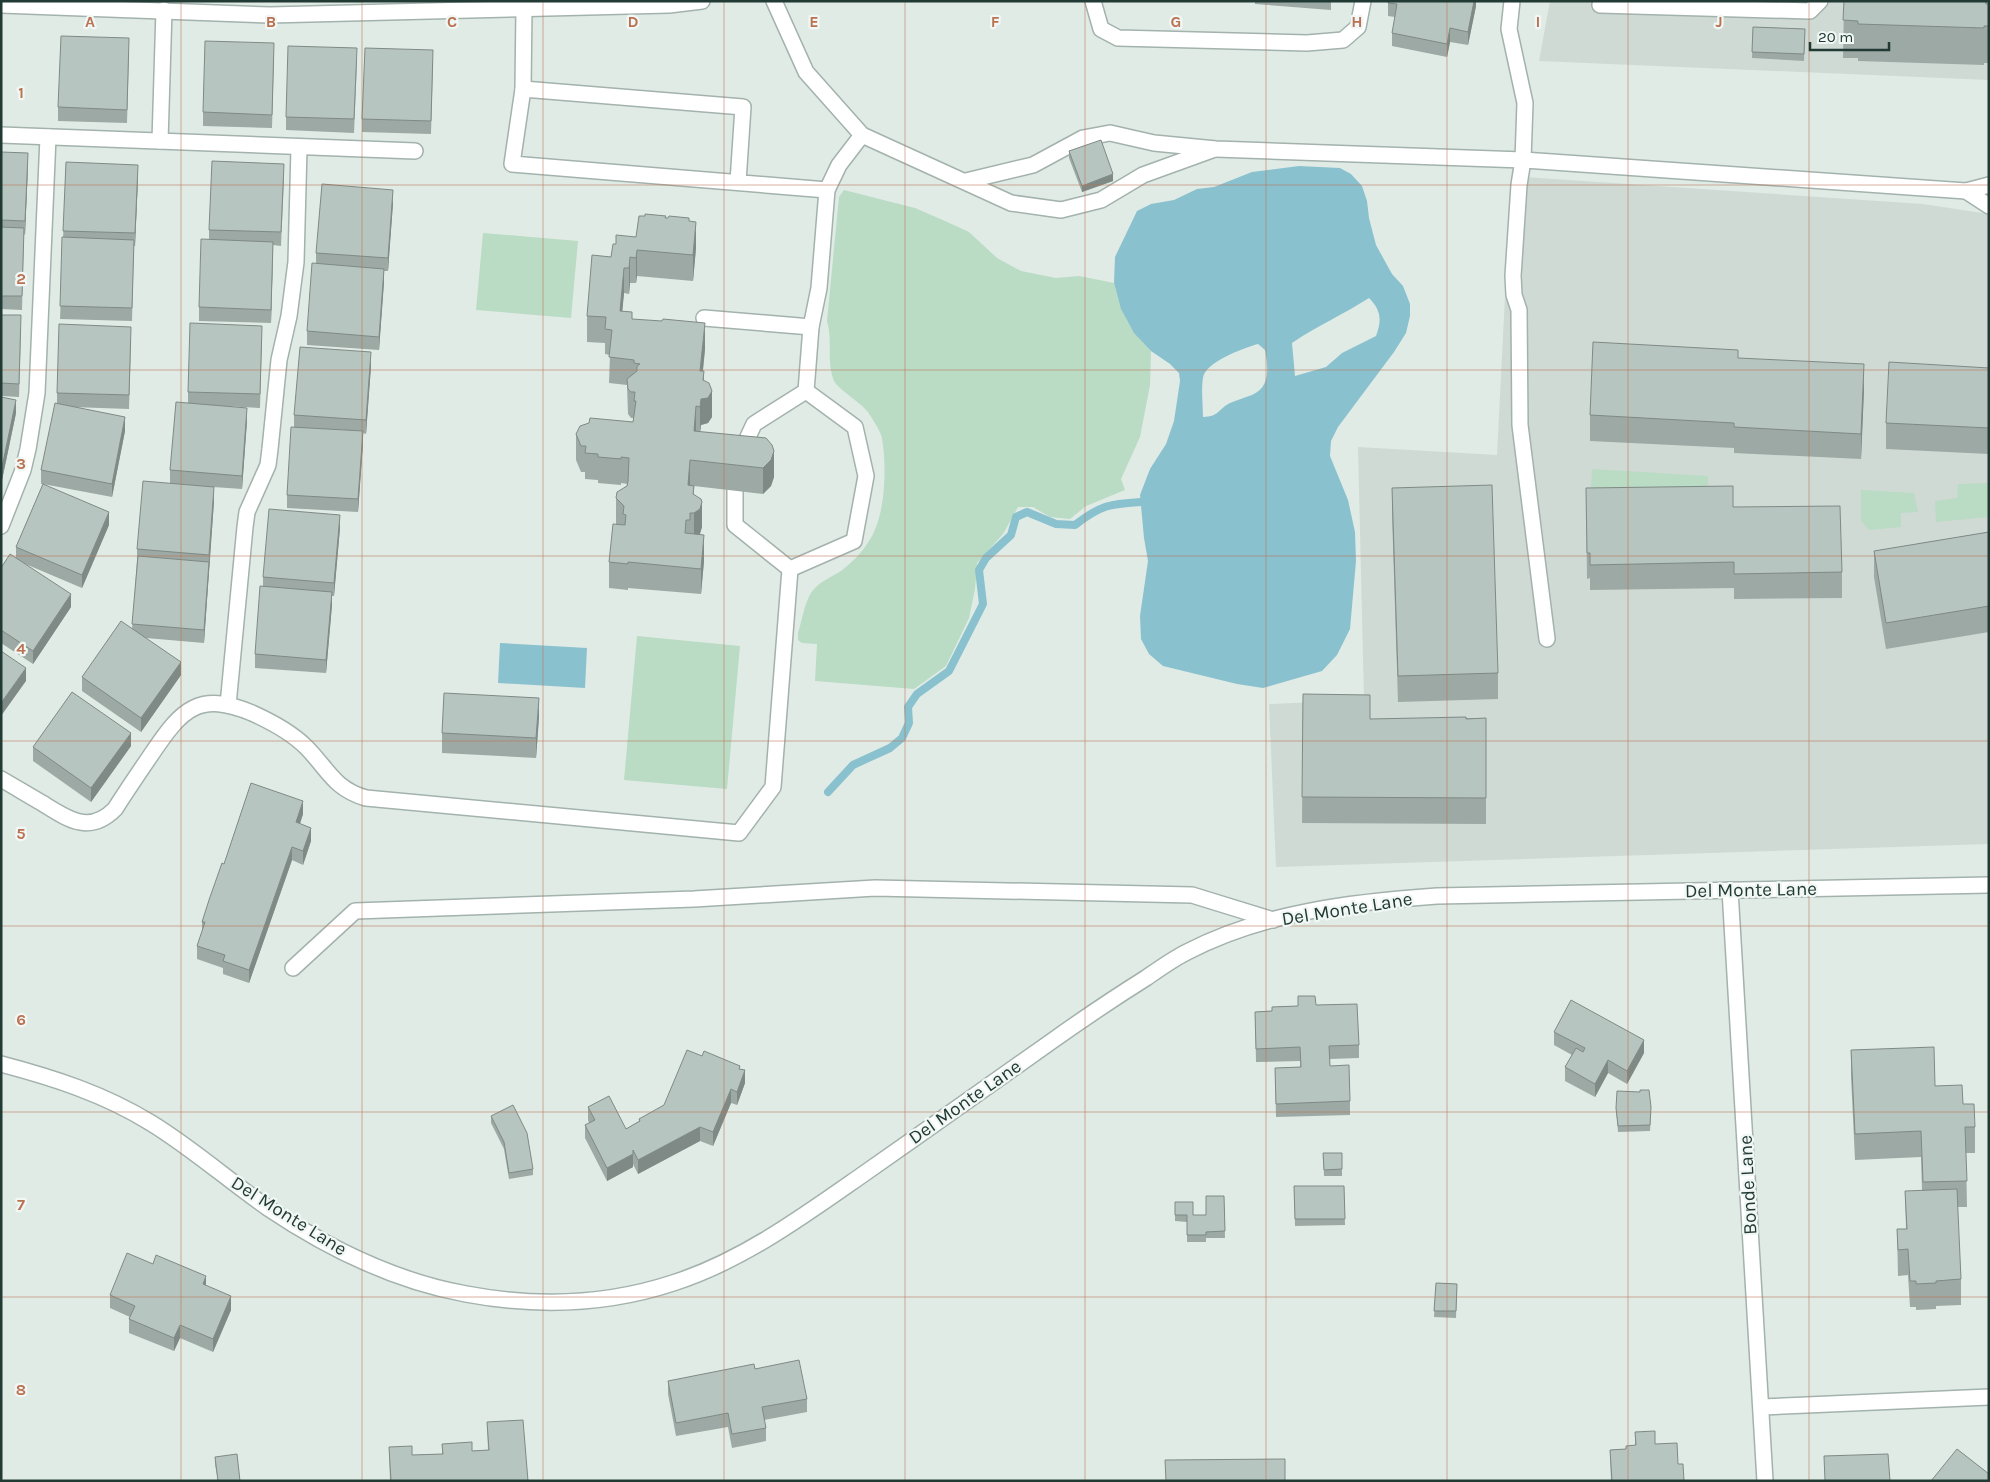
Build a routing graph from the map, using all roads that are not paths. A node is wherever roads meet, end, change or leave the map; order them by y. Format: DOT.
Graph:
graph roads {
  1 [pos="702,1"];
  2 [pos="774,1"];
  3 [pos="1093,1"];
  4 [pos="1363,1"];
  5 [pos="1512,1"];
  6 [pos="1601,1"];
  7 [pos="1820,1"];
  8 [pos="1,4"];
  9 [pos="524,8"];
  10 [pos="164,10"];
  11 [pos="522,89"];
  12 [pos="1,135"];
  13 [pos="862,135"];
  14 [pos="48,136"];
  15 [pos="160,141"];
  16 [pos="299,148"];
  17 [pos="1216,149"];
  18 [pos="415,151"];
  19 [pos="1523,160"];
  20 [pos="966,181"];
  21 [pos="738,182"];
  22 [pos="1989,185"];
  23 [pos="827,190"];
  24 [pos="1966,191"];
  25 [pos="1989,206"];
  26 [pos="704,318"];
  27 [pos="811,328"];
  28 [pos="806,391"];
  29 [pos="1,526"];
  30 [pos="790,569"];
  31 [pos="1547,639"];
  32 [pos="228,705"];
  33 [pos="1,779"];
  34 [pos="1989,885"];
  35 [pos="1730,890"];
  36 [pos="1273,920"];
  37 [pos="293,968"];
  38 [pos="1,1064"];
  39 [pos="1989,1397"];
  40 [pos="1762,1407"];
  41 [pos="1765,1481"];
  1 -- 9 [label="street"];
  2 -- 13 [label="street"];
  3 -- 4 [label="street"];
  5 -- 19 [label="street"];
  6 -- 7 [label="street"];
  8 -- 10 [label="street"];
  9 -- 10 [label="street"];
  9 -- 11 [label="street"];
  10 -- 15 [label="street"];
  11 -- 21 [label="street"];
  11 -- 21 [label="street"];
  12 -- 14 [label="street"];
  13 -- 20 [label="street"];
  13 -- 23 [label="street"];
  14 -- 15 [label="street"];
  14 -- 29 [label="street"];
  15 -- 16 [label="street"];
  16 -- 18 [label="street"];
  16 -- 32 [label="street"];
  17 -- 19 [label="street"];
  17 -- 20 [label="street"];
  17 -- 20 [label="street"];
  19 -- 24 [label="street"];
  19 -- 31 [label="street"];
  21 -- 23 [label="street"];
  22 -- 24 [label="street"];
  23 -- 27 [label="street"];
  24 -- 25 [label="street"];
  26 -- 27 [label="street"];
  27 -- 28 [label="street"];
  28 -- 30 [label="street"];
  28 -- 30 [label="street"];
  30 -- 32 [label="street"];
  32 -- 33 [label="street"];
  34 -- 35 [label="street, Del Monte Lane"];
  35 -- 36 [label="street, Del Monte Lane"];
  35 -- 40 [label="street, Bonde Lane"];
  36 -- 37 [label="street"];
  36 -- 38 [label="street, Del Monte Lane"];
  39 -- 40 [label="street"];
  40 -- 41 [label="street, Bonde Lane"];
}
